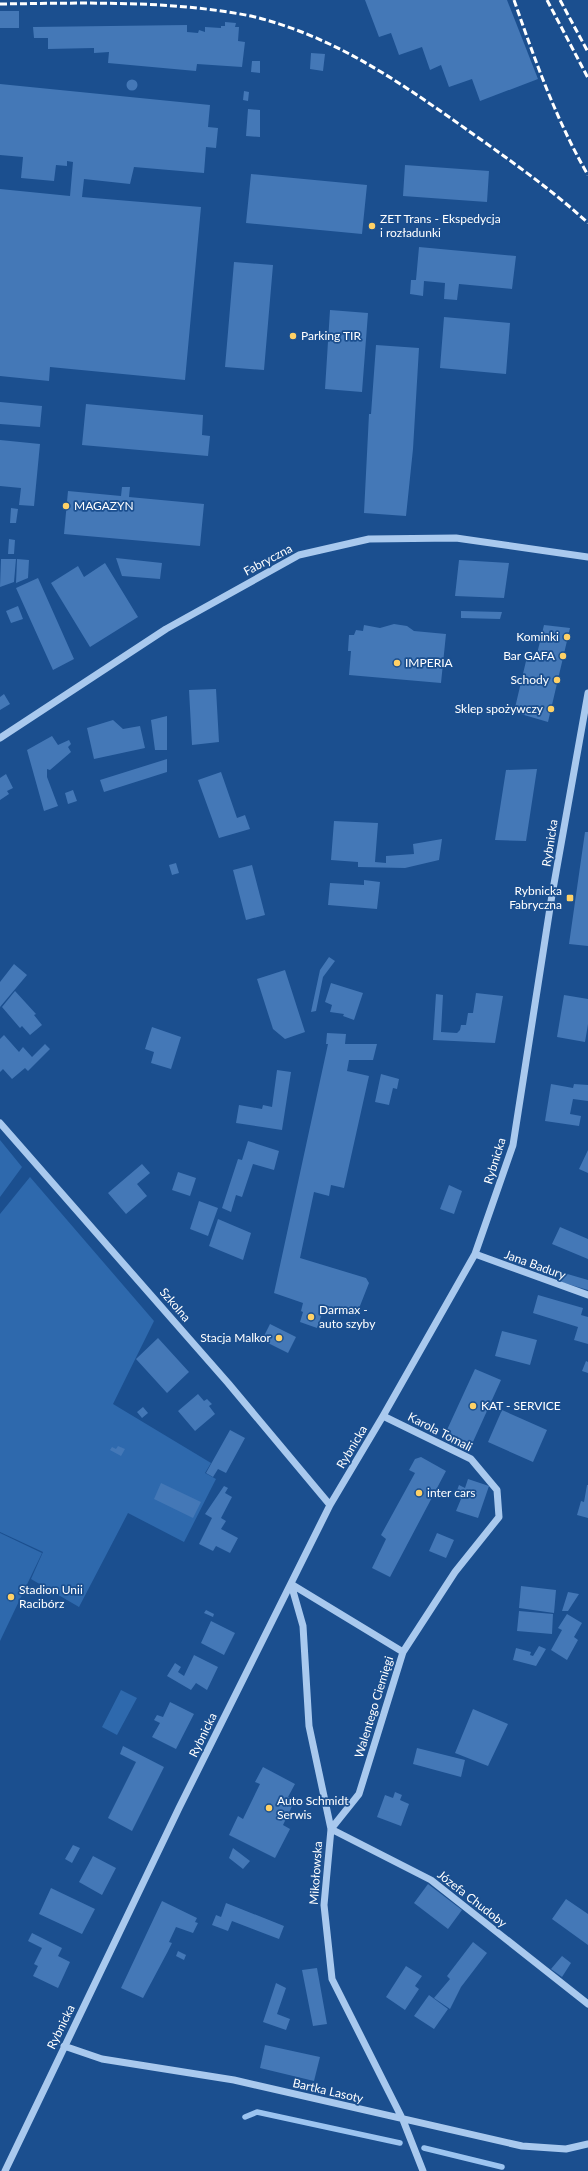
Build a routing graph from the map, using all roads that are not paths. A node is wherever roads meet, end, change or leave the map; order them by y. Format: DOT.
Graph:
graph roads {
  1 [pos="588,557"];
  2 [pos="588,693"];
  3 [pos="0,738"];
  4 [pos="0,1123"];
  5 [pos="475,1254"];
  6 [pos="588,1295"];
  7 [pos="383,1416"];
  8 [pos="330,1505"];
  9 [pos="499,1517"];
  10 [pos="290,1584"];
  11 [pos="403,1652"];
  12 [pos="331,1829"];
  13 [pos="588,2004"];
  14 [pos="64,2046"];
  15 [pos="403,2120"];
  16 [pos="588,2144"];
  17 [pos="5,2171"];
  18 [pos="423,2171"];
  1 -- 3 [label="street, Fabryczna"];
  2 -- 5 [label="street, Rybnicka"];
  4 -- 8 [label="street, Szkolna"];
  5 -- 6 [label="street, Jana Badury"];
  5 -- 7 [label="street, Rybnicka"];
  7 -- 8 [label="street, Rybnicka"];
  7 -- 9 [label="street, Karola Tomali"];
  8 -- 10 [label="street, Rybnicka"];
  9 -- 11 [label="street, Walentego Ciemięgi"];
  10 -- 11 [label="street"];
  10 -- 12 [label="street, Mikołowska"];
  10 -- 14 [label="street, Rybnicka"];
  11 -- 12 [label="street, Walentego Ciemięgi"];
  12 -- 13 [label="street, Józefa Chudoby"];
  12 -- 15 [label="street, Mikołowska"];
  14 -- 15 [label="street, Bartka Lasoty"];
  14 -- 17 [label="street, Rybnicka"];
  15 -- 16 [label="street, Bartka Lasoty"];
  15 -- 18 [label="street, Mikołowska"];
}
